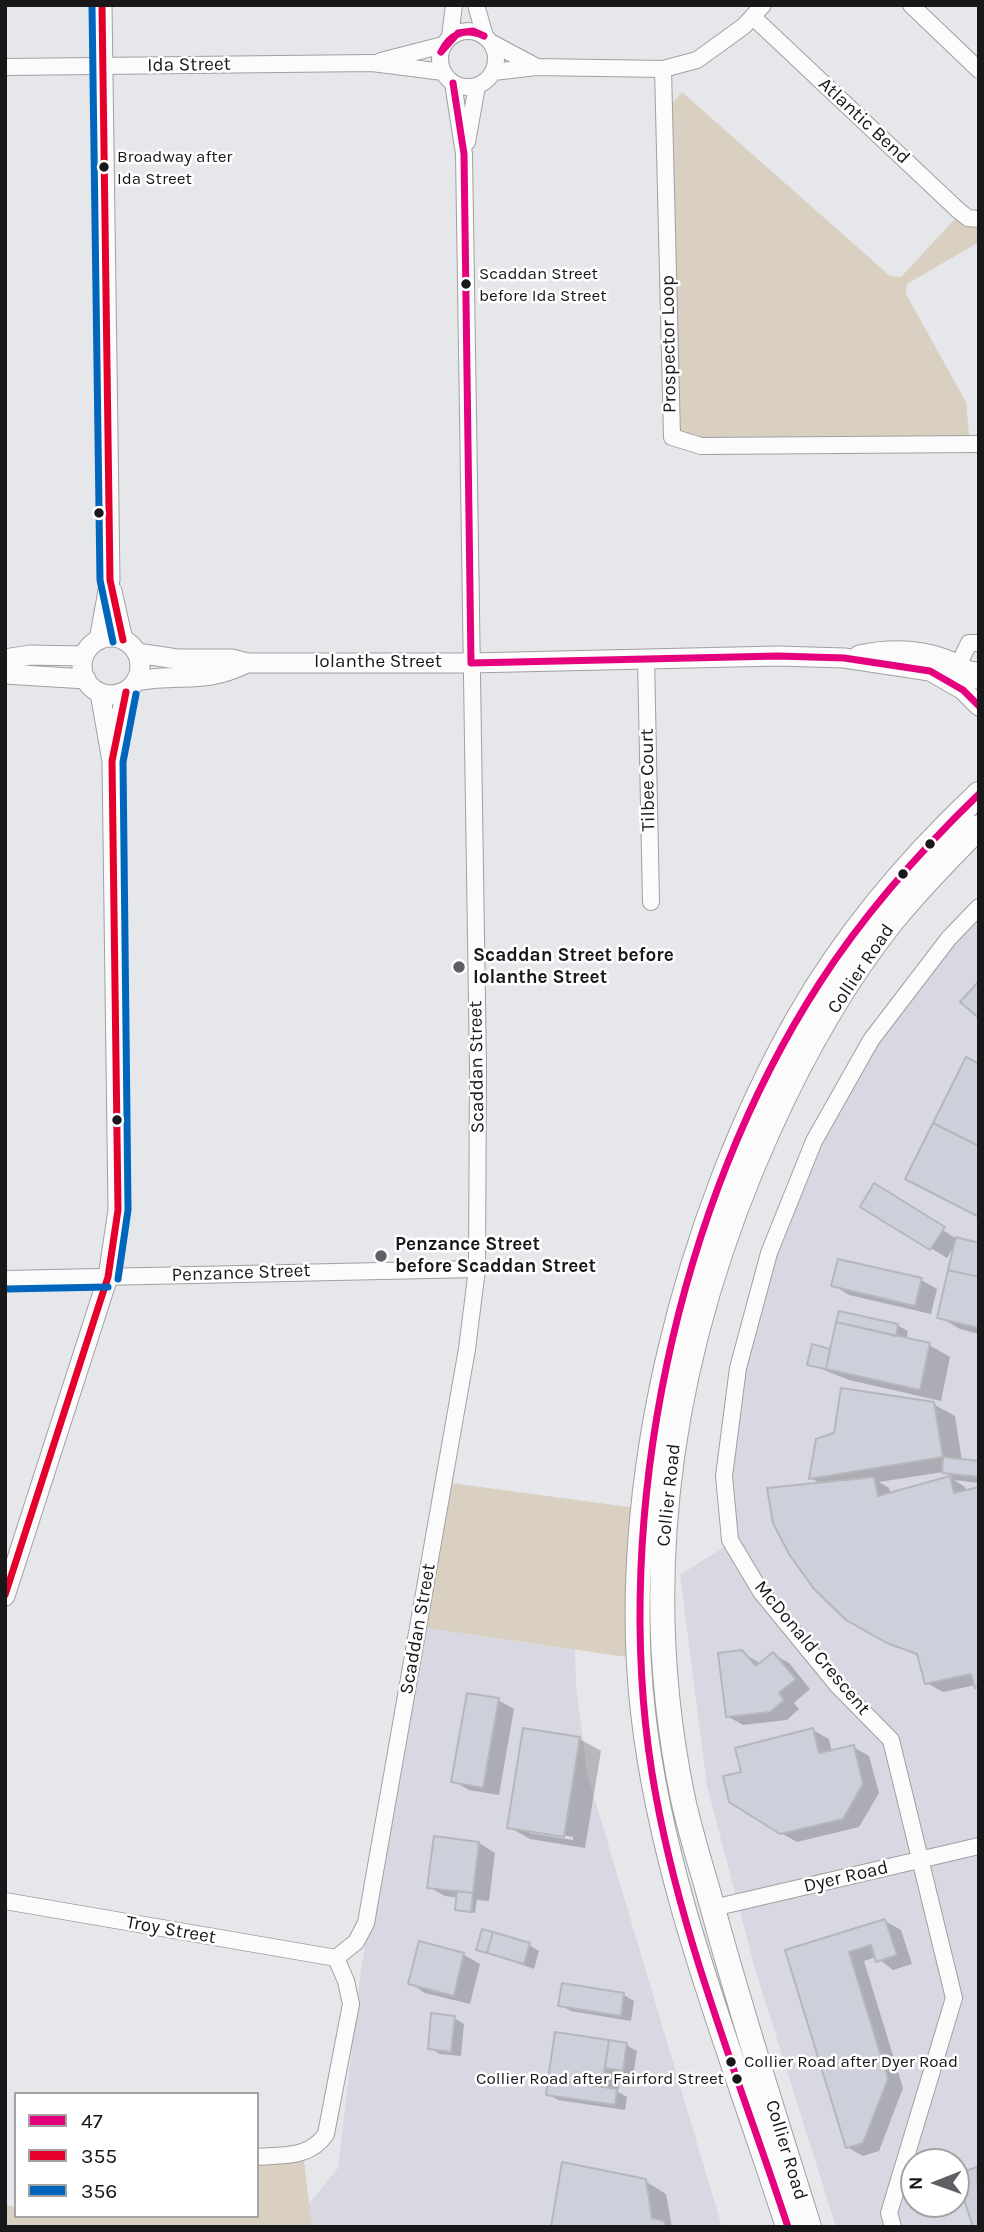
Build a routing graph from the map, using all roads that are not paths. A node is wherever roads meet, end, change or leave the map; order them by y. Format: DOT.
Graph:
graph roads {
  1 [pos="102,5"];
  2 [pos="454,5"];
  3 [pos="476,5"];
  4 [pos="911,5"];
  5 [pos="758,11"];
  6 [pos="488,39"];
  7 [pos="446,41"];
  8 [pos="372,63"];
  9 [pos="103,66"];
  10 [pos="5,67"];
  11 [pos="537,67"];
  12 [pos="663,69"];
  13 [pos="979,70"];
  14 [pos="493,72"];
  15 [pos="448,77"];
  16 [pos="477,86"];
  17 [pos="464,154"];
  18 [pos="979,219"];
  19 [pos="979,444"];
  20 [pos="110,580"];
  21 [pos="99,640"];
  22 [pos="979,643"];
  23 [pos="130,647"];
  24 [pos="85,656"];
  25 [pos="646,658"];
  26 [pos="5,659"];
  27 [pos="247,663"];
  28 [pos="471,663"];
  29 [pos="5,674"];
  30 [pos="968,675"];
  31 [pos="93,686"];
  32 [pos="131,686"];
  33 [pos="979,706"];
  34 [pos="111,761"];
  35 [pos="979,794"];
  36 [pos="979,827"];
  37 [pos="651,902"];
  38 [pos="979,907"];
  39 [pos="477,1269"];
  40 [pos="108,1278"];
  41 [pos="5,1279"];
  42 [pos="5,1596"];
  43 [pos="979,1846"];
  44 [pos="921,1859"];
  45 [pos="5,1901"];
  46 [pos="713,1909"];
  47 [pos="336,1958"];
  48 [pos="259,2157"];
  49 [pos="788,2227"];
  50 [pos="809,2227"];
  51 [pos="893,2227"];
  1 -- 9 [label="street"];
  2 -- 7 [label="street"];
  3 -- 6 [label="street"];
  4 -- 13 [label="street"];
  5 -- 12 [label="street"];
  5 -- 18 [label="street, Atlantic Bend"];
  6 -- 7 [label="street"];
  6 -- 11 [label="street"];
  6 -- 14 [label="street"];
  7 -- 8 [label="street, Ida Street"];
  7 -- 15 [label="street"];
  8 -- 9 [label="street, Ida Street"];
  8 -- 15 [label="street, Ida Street"];
  9 -- 10 [label="street, Ida Street"];
  9 -- 20 [label="street"];
  11 -- 12 [label="street"];
  11 -- 14 [label="street"];
  12 -- 19 [label="street, Prospector Loop"];
  14 -- 16 [label="street"];
  15 -- 16 [label="street"];
  15 -- 17 [label="street, Scaddan Street"];
  16 -- 17 [label="street, Scaddan Street"];
  17 -- 28 [label="street, Scaddan Street"];
  20 -- 21 [label="street"];
  20 -- 23 [label="street"];
  21 -- 23 [label="street"];
  21 -- 24 [label="street"];
  22 -- 30 [label="street"];
  23 -- 27 [label="street, Iolanthe Street"];
  23 -- 32 [label="street"];
  24 -- 26 [label="street"];
  24 -- 31 [label="street"];
  25 -- 28 [label="street, Iolanthe Street"];
  25 -- 30 [label="street, Iolanthe Street"];
  25 -- 37 [label="street, Tilbee Court"];
  27 -- 28 [label="street, Iolanthe Street"];
  27 -- 32 [label="street, Iolanthe Street"];
  28 -- 39 [label="street, Scaddan Street"];
  29 -- 31 [label="street"];
  30 -- 33 [label="street, Iolanthe Street"];
  31 -- 32 [label="street"];
  31 -- 34 [label="street"];
  32 -- 34 [label="street"];
  34 -- 40 [label="street"];
  35 -- 49 [label="main road, Collier Road"];
  36 -- 46 [label="main road, Collier Road"];
  38 -- 44 [label="street, McDonald Crescent"];
  39 -- 40 [label="street, Penzance Street"];
  39 -- 47 [label="street, Scaddan Street"];
  40 -- 41 [label="street, Penzance Street"];
  40 -- 42 [label="street"];
  43 -- 44 [label="street, Dyer Road"];
  44 -- 46 [label="street, Dyer Road"];
  44 -- 51 [label="street, McDonald Crescent"];
  45 -- 47 [label="street, Troy Street"];
  46 -- 50 [label="main road, Collier Road"];
  47 -- 48 [label="street"];
}
